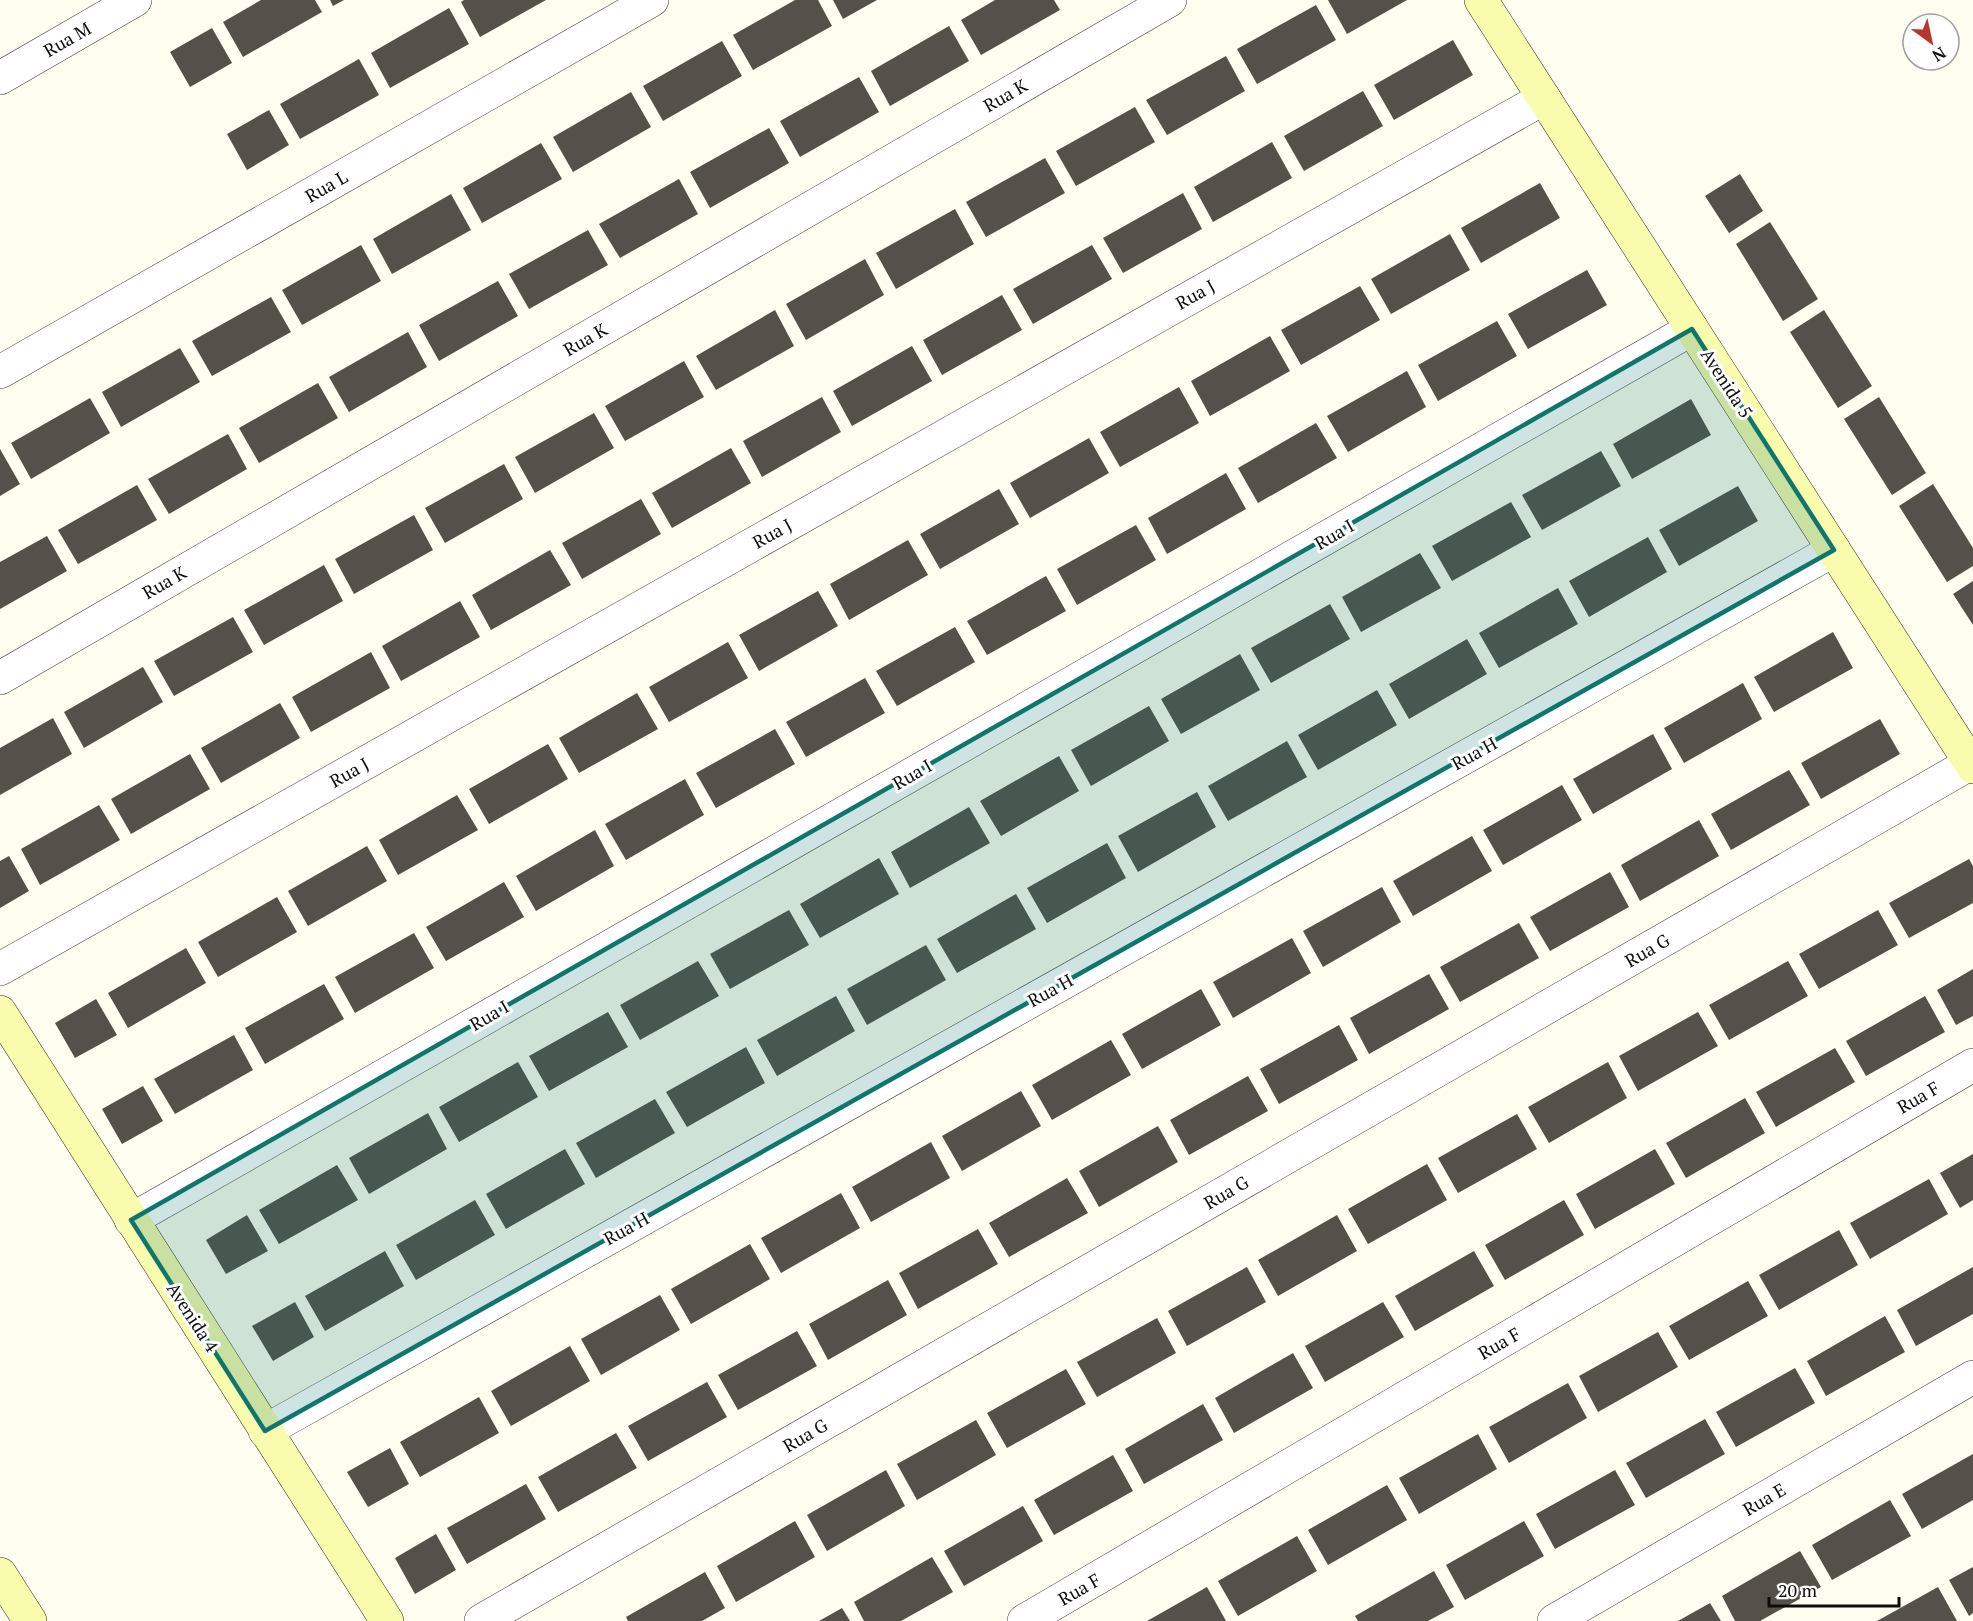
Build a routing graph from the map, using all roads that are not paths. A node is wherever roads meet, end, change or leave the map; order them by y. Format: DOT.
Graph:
graph roads {
  1 [pos="135,0"];
  2 [pos="652,0"];
  3 [pos="1170,0"];
  4 [pos="1481,0"];
  5 [pos="0,78"];
  6 [pos="1544,98"];
  7 [pos="1692,329"];
  8 [pos="0,372"];
  9 [pos="1834,550"];
  10 [pos="0,678"];
  11 [pos="1972,765"];
  12 [pos="0,969"];
  13 [pos="0,1012"];
  14 [pos="1973,1065"];
  15 [pos="131,1220"];
  16 [pos="1973,1377"];
  17 [pos="265,1431"];
  18 [pos="2,1580"];
  19 [pos="30,1621"];
  20 [pos="387,1621"];
  21 [pos="481,1621"];
  22 [pos="1024,1621"];
  23 [pos="1554,1621"];
  1 -- 5 [label="street, Rua M"];
  2 -- 8 [label="street, Rua L"];
  3 -- 10 [label="street, Rua K"];
  4 -- 6 [label="street, Avenida 5"];
  6 -- 7 [label="street, Avenida 5"];
  6 -- 12 [label="street, Rua J"];
  7 -- 9 [label="street, Avenida 5"];
  7 -- 15 [label="street, Rua I"];
  9 -- 11 [label="street, Avenida 5"];
  9 -- 17 [label="street, Rua H"];
  11 -- 21 [label="street, Rua G"];
  13 -- 15 [label="street, Avenida 4"];
  14 -- 22 [label="street, Rua F"];
  15 -- 17 [label="street, Avenida 4"];
  16 -- 23 [label="street, Rua E"];
  17 -- 20 [label="street, Avenida 4"];
  18 -- 19 [label="street"];
}
